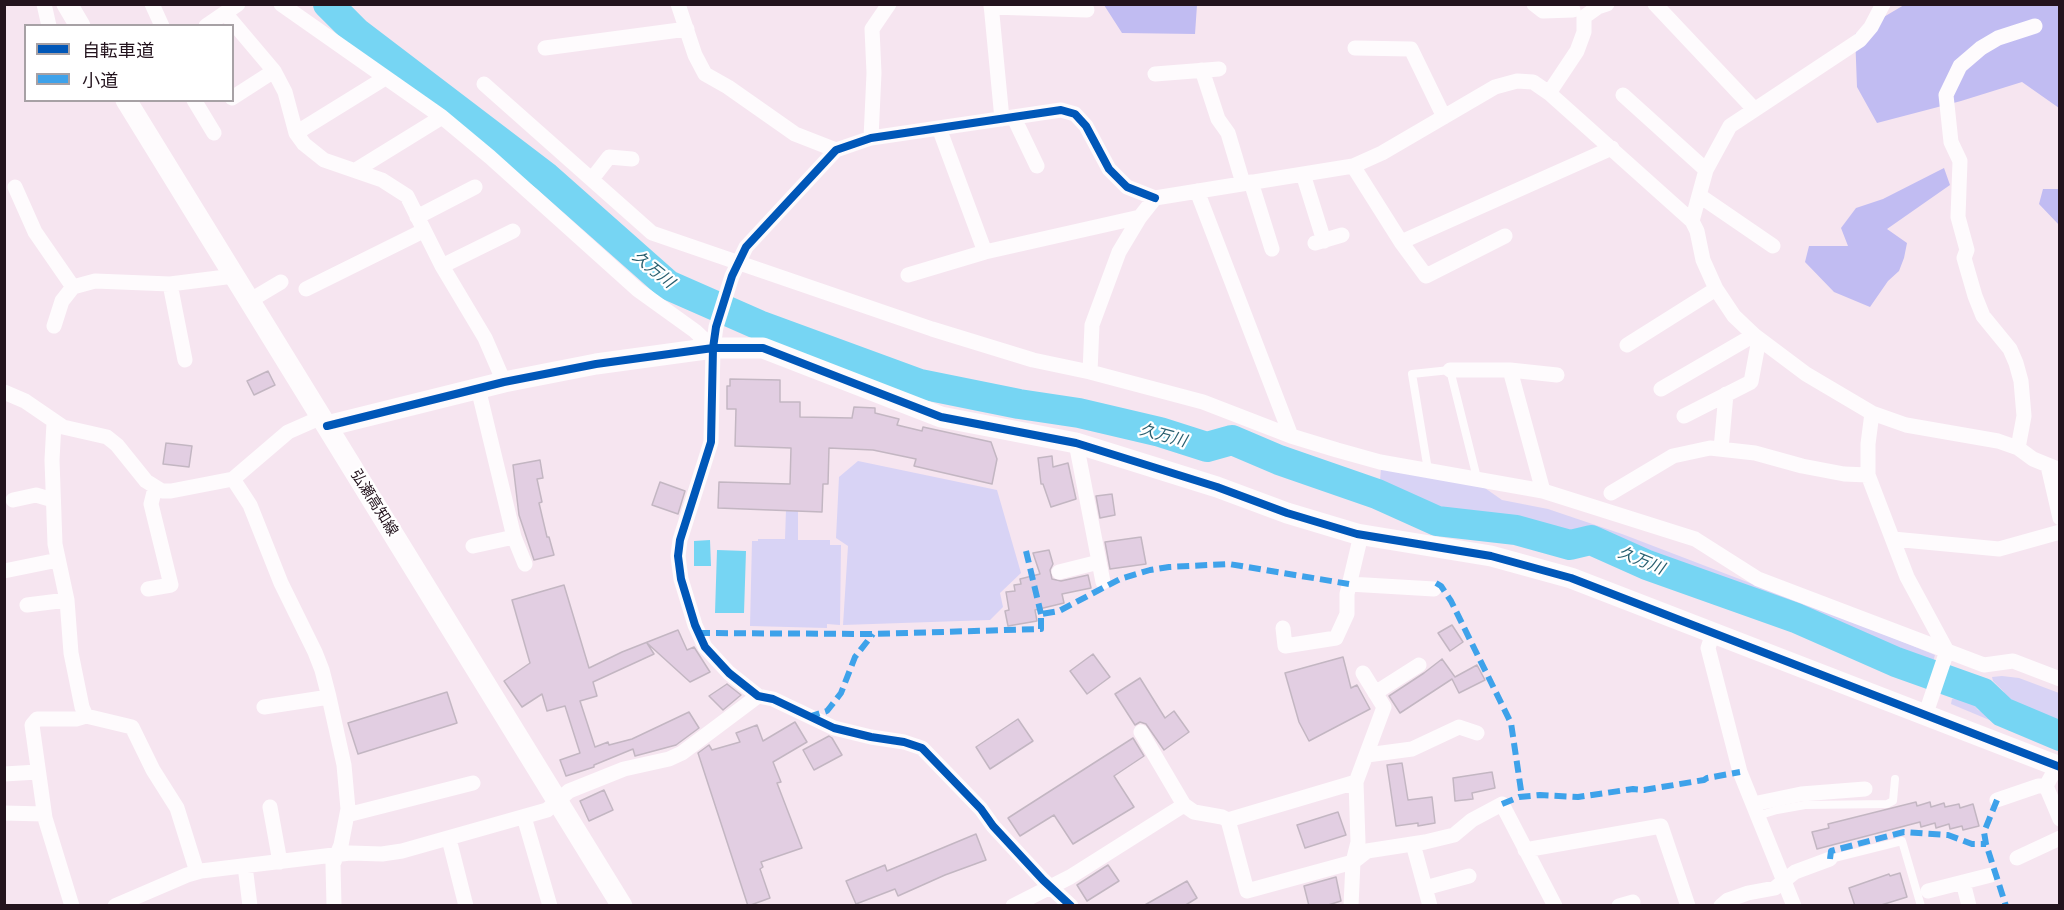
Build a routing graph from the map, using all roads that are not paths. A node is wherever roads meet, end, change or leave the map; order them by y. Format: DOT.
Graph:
graph roads {
  1 [pos="44,4"];
  2 [pos="67,4"];
  3 [pos="152,4"];
  4 [pos="281,4"];
  5 [pos="678,4"];
  6 [pos="890,4"];
  7 [pos="1534,4"];
  8 [pos="1607,4"];
  9 [pos="1655,4"];
  10 [pos="1882,4"];
  11 [pos="991,6"];
  12 [pos="231,9"];
  13 [pos="1087,10"];
  14 [pos="1576,10"];
  15 [pos="49,24"];
  16 [pos="79,24"];
  17 [pos="161,24"];
  18 [pos="209,24"];
  19 [pos="2035,26"];
  20 [pos="687,29"];
  21 [pos="545,48"];
  22 [pos="1355,48"];
  23 [pos="1219,69"];
  24 [pos="1202,70"];
  25 [pos="274,71"];
  26 [pos="1155,74"];
  27 [pos="385,78"];
  28 [pos="484,84"];
  29 [pos="1550,93"];
  30 [pos="1623,95"];
  31 [pos="234,97"];
  32 [pos="127,102"];
  33 [pos="195,102"];
  34 [pos="1754,109"];
  35 [pos="442,117"];
  36 [pos="1444,117"];
  37 [pos="1008,118"];
  38 [pos="939,128"];
  39 [pos="214,133"];
  40 [pos="296,133"];
  41 [pos="871,138"];
  42 [pos="1612,148"];
  43 [pos="836,150"];
  44 [pos="632,159"];
  45 [pos="1036,166"];
  46 [pos="1353,166"];
  47 [pos="356,170"];
  48 [pos="1706,170"];
  49 [pos="1303,174"];
  50 [pos="592,179"];
  51 [pos="1247,183"];
  52 [pos="15,187"];
  53 [pos="475,187"];
  54 [pos="1197,191"];
  55 [pos="1700,196"];
  56 [pos="1155,198"];
  57 [pos="1140,217"];
  58 [pos="1692,221"];
  59 [pos="420,224"];
  60 [pos="513,231"];
  61 [pos="1342,235"];
  62 [pos="1505,236"];
  63 [pos="1401,242"];
  64 [pos="1773,246"];
  65 [pos="1272,249"];
  66 [pos="985,252"];
  67 [pos="442,266"];
  68 [pos="735,269"];
  69 [pos="908,274"];
  70 [pos="234,276"];
  71 [pos="281,282"];
  72 [pos="170,284"];
  73 [pos="72,287"];
  74 [pos="306,289"];
  75 [pos="1716,289"];
  76 [pos="249,301"];
  77 [pos="54,326"];
  78 [pos="714,337"];
  79 [pos="1756,337"];
  80 [pos="1627,345"];
  81 [pos="185,360"];
  82 [pos="1450,370"];
  83 [pos="1510,370"];
  84 [pos="1090,372"];
  85 [pos="1557,375"];
  86 [pos="504,382"];
  87 [pos="478,388"];
  88 [pos="1661,389"];
  89 [pos="4,392"];
  90 [pos="1726,394"];
  91 [pos="1872,413"];
  92 [pos="1684,416"];
  93 [pos="324,422"];
  94 [pos="54,423"];
  95 [pos="1291,436"];
  96 [pos="1076,443"];
  97 [pos="2018,448"];
  98 [pos="1721,449"];
  99 [pos="2054,468"];
  100 [pos="1428,470"];
  101 [pos="1869,475"];
  102 [pos="1477,478"];
  103 [pos="233,479"];
  104 [pos="155,488"];
  105 [pos="1543,491"];
  106 [pos="1611,494"];
  107 [pos="13,500"];
  108 [pos="53,500"];
  109 [pos="2060,518"];
  110 [pos="2060,532"];
  111 [pos="1361,535"];
  112 [pos="514,537"];
  113 [pos="1893,539"];
  114 [pos="473,546"];
  115 [pos="1099,562"];
  116 [pos="525,564"];
  117 [pos="64,565"];
  118 [pos="4,571"];
  119 [pos="1059,572"];
  120 [pos="1103,582"];
  121 [pos="1349,584"];
  122 [pos="148,589"];
  123 [pos="1434,589"];
  124 [pos="67,600"];
  125 [pos="27,606"];
  126 [pos="1283,628"];
  127 [pos="1713,633"];
  128 [pos="1946,655"];
  129 [pos="1419,665"];
  130 [pos="1363,673"];
  131 [pos="2060,679"];
  132 [pos="1375,693"];
  133 [pos="758,696"];
  134 [pos="329,697"];
  135 [pos="264,707"];
  136 [pos="1927,710"];
  137 [pos="86,716"];
  138 [pos="1141,732"];
  139 [pos="1477,733"];
  140 [pos="1367,755"];
  141 [pos="2058,767"];
  142 [pos="38,772"];
  143 [pos="4,774"];
  144 [pos="1895,779"];
  145 [pos="1356,782"];
  146 [pos="472,783"];
  147 [pos="2046,786"];
  148 [pos="1865,789"];
  149 [pos="1997,800"];
  150 [pos="558,801"];
  151 [pos="1185,805"];
  152 [pos="270,807"];
  153 [pos="1755,810"];
  154 [pos="4,813"];
  155 [pos="45,814"];
  156 [pos="347,815"];
  157 [pos="524,817"];
  158 [pos="2060,819"];
  159 [pos="1228,820"];
  160 [pos="2060,838"];
  161 [pos="449,839"];
  162 [pos="1413,844"];
  163 [pos="1525,850"];
  164 [pos="336,855"];
  165 [pos="2016,858"];
  166 [pos="1830,859"];
  167 [pos="280,862"];
  168 [pos="1353,862"];
  169 [pos="245,866"];
  170 [pos="197,872"];
  171 [pos="1991,875"];
  172 [pos="1469,876"];
  173 [pos="1784,879"];
  174 [pos="1962,882"];
  175 [pos="1052,887"];
  176 [pos="1425,888"];
  177 [pos="1928,891"];
  178 [pos="72,906"];
  179 [pos="115,906"];
  180 [pos="250,906"];
  181 [pos="334,906"];
  182 [pos="466,906"];
  183 [pos="550,906"];
  184 [pos="622,906"];
  185 [pos="1013,906"];
  186 [pos="1071,906"];
  187 [pos="1351,906"];
  188 [pos="1430,906"];
  189 [pos="1555,906"];
  190 [pos="1688,906"];
  191 [pos="1721,906"];
  192 [pos="1794,906"];
  193 [pos="1921,906"];
  194 [pos="1969,906"];
  1 -- 15 [label="street"];
  2 -- 16 [label="street"];
  3 -- 17 [label="street"];
  4 -- 27 [label="street"];
  5 -- 20 [label="street"];
  6 -- 41 [label="street"];
  7 -- 14 [label="street"];
  8 -- 14 [label="street"];
  9 -- 34 [label="street"];
  10 -- 34 [label="street"];
  11 -- 13 [label="street"];
  11 -- 37 [label="street"];
  12 -- 18 [label="street"];
  12 -- 25 [label="street"];
  14 -- 29 [label="street"];
  19 -- 97 [label="street"];
  20 -- 21 [label="street"];
  20 -- 43 [label="street"];
  22 -- 36 [label="street"];
  23 -- 24 [label="street"];
  24 -- 26 [label="street"];
  24 -- 51 [label="street"];
  25 -- 31 [label="street"];
  25 -- 40 [label="street"];
  27 -- 35 [label="street"];
  27 -- 40 [label="street"];
  28 -- 50 [label="street"];
  29 -- 36 [label="street"];
  29 -- 42 [label="street"];
  30 -- 48 [label="street"];
  32 -- 70 [label="street, 弘瀬高知線"];
  33 -- 39 [label="street"];
  34 -- 48 [label="street"];
  35 -- 47 [label="street"];
  35 -- 78 [label="street"];
  36 -- 46 [label="street"];
  37 -- 38 [label="street"];
  37 -- 45 [label="street"];
  37 -- 56 [label="street"];
  38 -- 41 [label="street"];
  38 -- 66 [label="street"];
  40 -- 47 [label="street"];
  41 -- 43 [label="street"];
  42 -- 58 [label="street"];
  42 -- 63 [label="street"];
  43 -- 68 [label="street"];
  44 -- 50 [label="street"];
  46 -- 49 [label="street"];
  46 -- 63 [label="street"];
  47 -- 59 [label="street"];
  48 -- 55 [label="street"];
  49 -- 51 [label="street"];
  49 -- 61 [label="street"];
  50 -- 68 [label="street"];
  51 -- 54 [label="street"];
  51 -- 65 [label="street"];
  52 -- 73 [label="street"];
  53 -- 59 [label="street"];
  54 -- 56 [label="street"];
  54 -- 95 [label="street"];
  55 -- 58 [label="street"];
  55 -- 64 [label="street"];
  56 -- 57 [label="street"];
  57 -- 66 [label="street"];
  57 -- 84 [label="street"];
  58 -- 75 [label="street"];
  59 -- 67 [label="street"];
  59 -- 74 [label="street"];
  60 -- 67 [label="street"];
  62 -- 63 [label="street"];
  66 -- 69 [label="street"];
  67 -- 86 [label="street"];
  68 -- 78 [label="street"];
  68 -- 84 [label="street"];
  70 -- 72 [label="street"];
  70 -- 76 [label="street, 弘瀬高知線"];
  71 -- 76 [label="street"];
  72 -- 73 [label="street"];
  72 -- 81 [label="street"];
  73 -- 77 [label="street"];
  75 -- 79 [label="street"];
  75 -- 80 [label="street"];
  76 -- 93 [label="street, 弘瀬高知線"];
  78 -- 86 [label="street"];
  78 -- 96 [label="street"];
  78 -- 133 [label="street"];
  79 -- 88 [label="street"];
  79 -- 90 [label="street"];
  79 -- 91 [label="street"];
  82 -- 83 [label="street"];
  82 -- 100 [label="lane"];
  82 -- 102 [label="lane"];
  83 -- 85 [label="street"];
  83 -- 105 [label="street"];
  84 -- 95 [label="street"];
  86 -- 87 [label="street"];
  87 -- 93 [label="street"];
  87 -- 112 [label="street"];
  89 -- 94 [label="street"];
  90 -- 92 [label="street"];
  90 -- 98 [label="street"];
  91 -- 97 [label="street"];
  91 -- 101 [label="street"];
  93 -- 103 [label="street"];
  93 -- 150 [label="street, 弘瀬高知線"];
  94 -- 104 [label="street"];
  94 -- 108 [label="street"];
  95 -- 100 [label="street"];
  96 -- 111 [label="street"];
  96 -- 115 [label="street"];
  97 -- 99 [label="street"];
  98 -- 101 [label="street"];
  98 -- 106 [label="street"];
  99 -- 109 [label="street"];
  100 -- 102 [label="street"];
  101 -- 113 [label="street"];
  102 -- 105 [label="street"];
  103 -- 104 [label="street"];
  103 -- 134 [label="street"];
  104 -- 122 [label="street"];
  105 -- 128 [label="street"];
  107 -- 108 [label="street"];
  108 -- 117 [label="street"];
  110 -- 113 [label="street"];
  111 -- 121 [label="street"];
  111 -- 127 [label="street"];
  112 -- 114 [label="street"];
  112 -- 116 [label="street"];
  113 -- 128 [label="street"];
  115 -- 119 [label="street"];
  115 -- 120 [label="street"];
  117 -- 118 [label="street"];
  117 -- 124 [label="street"];
  121 -- 123 [label="street"];
  121 -- 126 [label="street"];
  124 -- 125 [label="street"];
  124 -- 137 [label="street"];
  127 -- 136 [label="street"];
  127 -- 153 [label="street"];
  128 -- 131 [label="street"];
  128 -- 136 [label="street"];
  129 -- 132 [label="street"];
  130 -- 132 [label="street"];
  132 -- 140 [label="street"];
  133 -- 150 [label="street"];
  133 -- 175 [label="street"];
  134 -- 135 [label="street"];
  134 -- 156 [label="street"];
  136 -- 141 [label="street"];
  137 -- 142 [label="street"];
  137 -- 170 [label="street"];
  138 -- 151 [label="street"];
  139 -- 140 [label="street"];
  140 -- 145 [label="street"];
  141 -- 147 [label="street"];
  142 -- 143 [label="street"];
  142 -- 155 [label="street"];
  144 -- 153 [label="lane"];
  145 -- 159 [label="street"];
  145 -- 168 [label="street"];
  146 -- 156 [label="street"];
  147 -- 149 [label="street"];
  147 -- 158 [label="street"];
  148 -- 153 [label="street"];
  150 -- 157 [label="street"];
  150 -- 184 [label="street, 弘瀬高知線"];
  151 -- 159 [label="street"];
  151 -- 175 [label="street"];
  152 -- 167 [label="street"];
  153 -- 173 [label="street"];
  154 -- 155 [label="street"];
  155 -- 178 [label="street"];
  156 -- 164 [label="street"];
  157 -- 161 [label="street"];
  157 -- 183 [label="street"];
  159 -- 168 [label="street"];
  160 -- 165 [label="street"];
  161 -- 164 [label="street"];
  161 -- 182 [label="street"];
  162 -- 163 [label="street"];
  162 -- 168 [label="street"];
  162 -- 176 [label="street"];
  163 -- 189 [label="street"];
  163 -- 190 [label="street"];
  164 -- 167 [label="street"];
  164 -- 181 [label="street"];
  166 -- 173 [label="street"];
  166 -- 193 [label="lane"];
  167 -- 169 [label="street"];
  168 -- 187 [label="street"];
  169 -- 170 [label="street"];
  169 -- 180 [label="street"];
  170 -- 179 [label="street"];
  171 -- 174 [label="street"];
  172 -- 176 [label="street"];
  173 -- 191 [label="street"];
  173 -- 192 [label="street"];
  174 -- 177 [label="street"];
  174 -- 194 [label="street"];
  175 -- 185 [label="street"];
  175 -- 186 [label="street"];
  176 -- 188 [label="street"];
}
